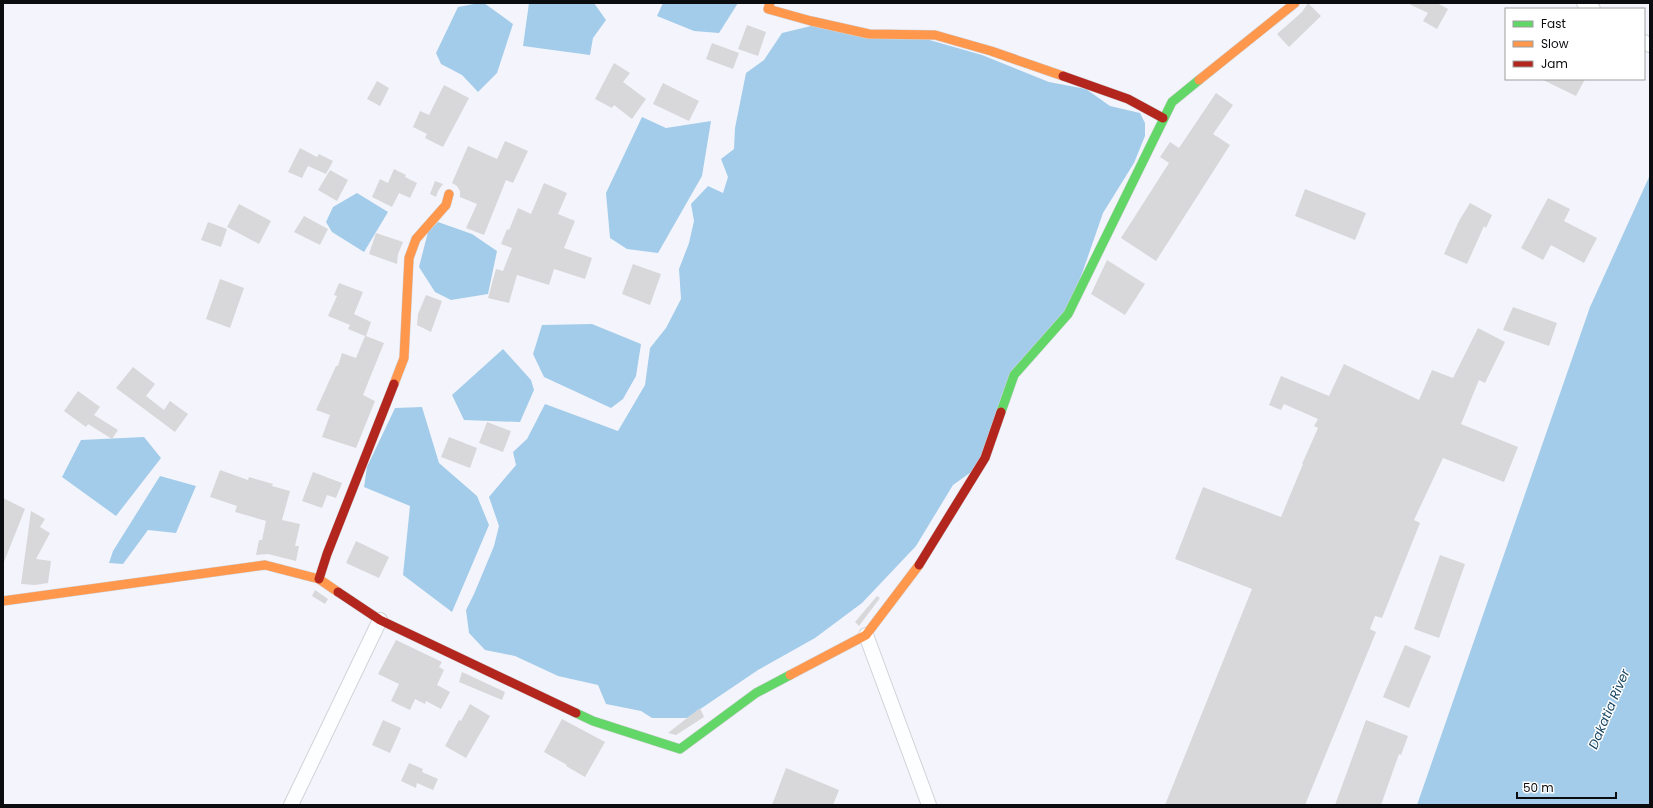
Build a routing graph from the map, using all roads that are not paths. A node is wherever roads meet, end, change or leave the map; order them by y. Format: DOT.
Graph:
graph roads {
  1 [pos="770,3"];
  2 [pos="1295,3"];
  3 [pos="1163,118"];
  4 [pos="449,194"];
  5 [pos="319,579"];
  6 [pos="3,601"];
  7 [pos="380,620"];
  8 [pos="866,636"];
  9 [pos="291,805"];
  10 [pos="929,805"];
  1 -- 3 [label="street"];
  2 -- 3 [label="street"];
  3 -- 8 [label="street"];
  4 -- 5 [label="street"];
  5 -- 6 [label="street"];
  5 -- 7 [label="street"];
  7 -- 8 [label="street"];
  7 -- 9 [label="street"];
  8 -- 10 [label="street"];
}
